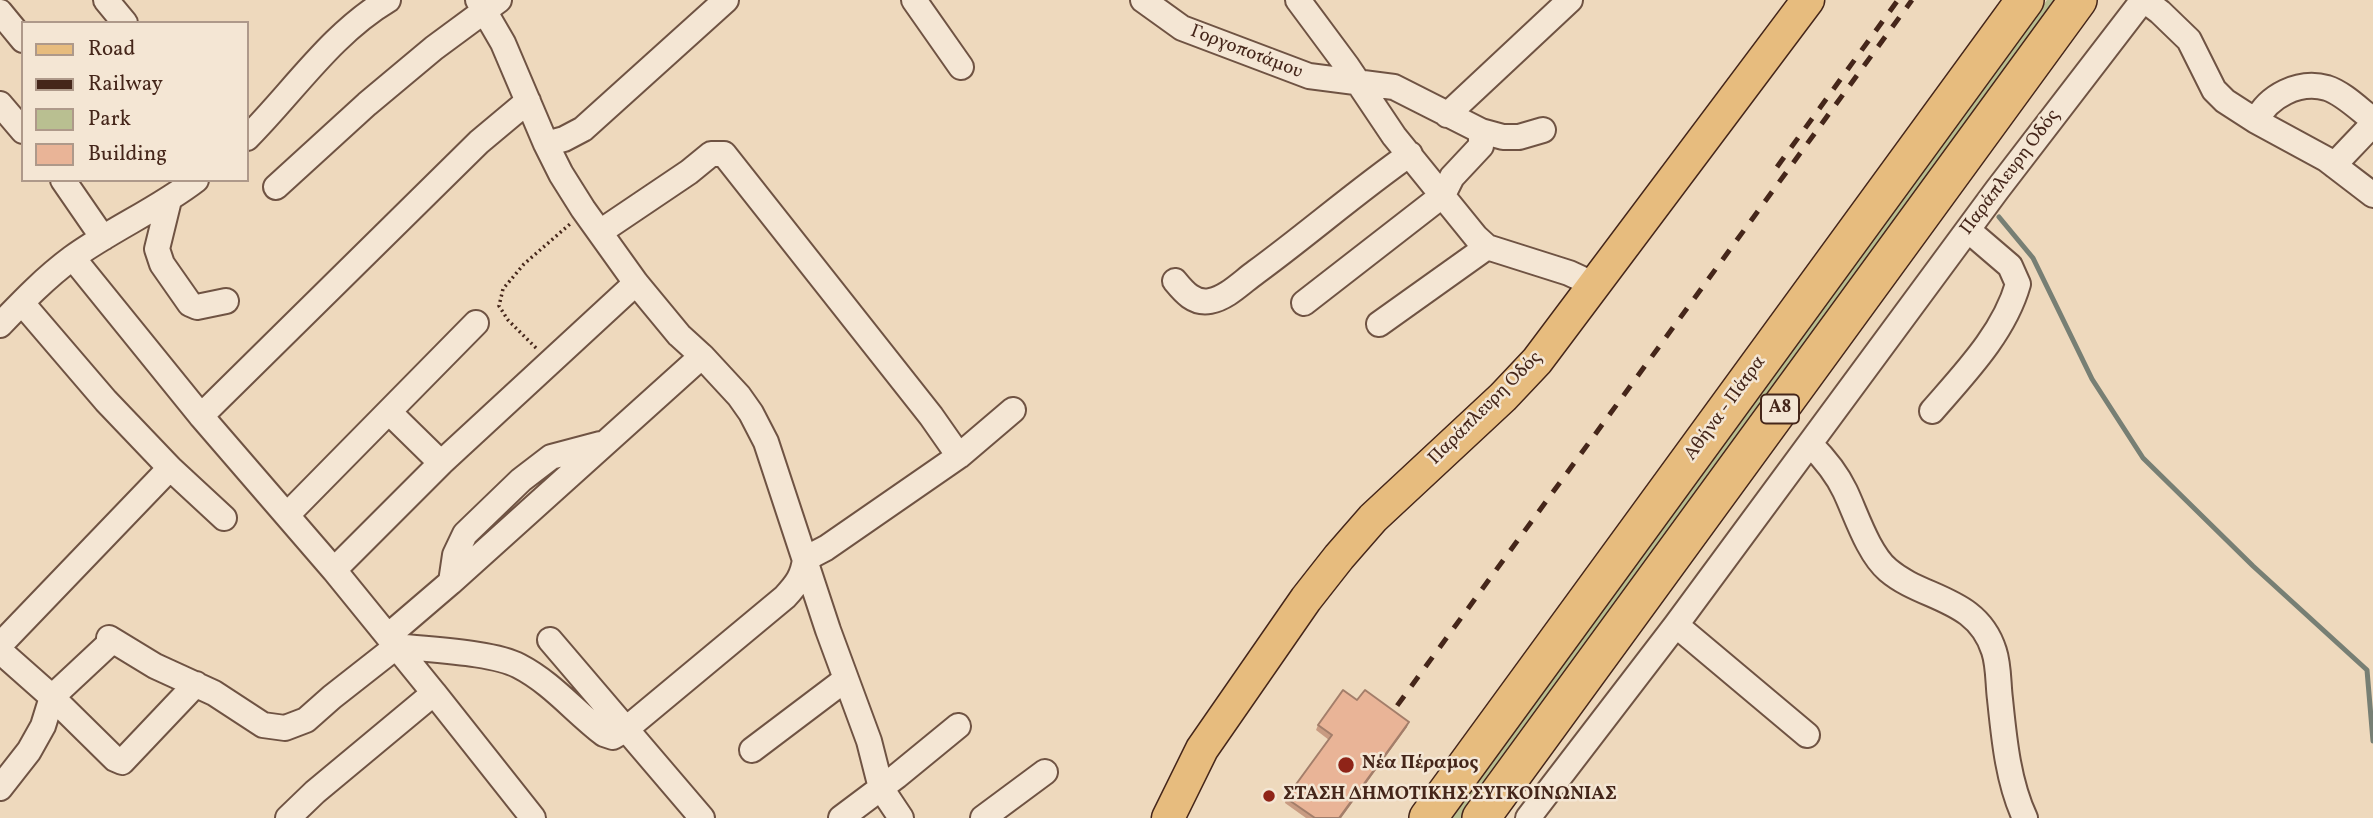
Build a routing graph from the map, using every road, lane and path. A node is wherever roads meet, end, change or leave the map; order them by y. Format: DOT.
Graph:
graph roads {
  1 [pos="106,0"];
  2 [pos="388,0"];
  3 [pos="726,0"];
  4 [pos="914,0"];
  5 [pos="1143,0"];
  6 [pos="1298,0"];
  7 [pos="1570,0"];
  8 [pos="1808,0"];
  9 [pos="2025,0"];
  10 [pos="2078,0"];
  11 [pos="2155,3"];
  12 [pos="487,4"];
  13 [pos="0,12"];
  14 [pos="123,21"];
  15 [pos="21,38"];
  16 [pos="961,67"];
  17 [pos="1359,84"];
  18 [pos="528,101"];
  19 [pos="0,104"];
  20 [pos="1447,115"];
  21 [pos="2256,121"];
  22 [pos="2373,122"];
  23 [pos="21,129"];
  24 [pos="1543,130"];
  25 [pos="1481,131"];
  26 [pos="248,137"];
  27 [pos="546,144"];
  28 [pos="1410,153"];
  29 [pos="2334,165"];
  30 [pos="65,182"];
  31 [pos="191,182"];
  32 [pos="276,187"];
  33 [pos="1443,195"];
  34 [pos="2373,195"];
  35 [pos="169,200"];
  36 [pos="583,209"];
  37 [pos="1969,230"];
  38 [pos="113,232"];
  39 [pos="600,232"];
  40 [pos="1487,247"];
  41 [pos="157,249"];
  42 [pos="73,258"];
  43 [pos="1175,281"];
  44 [pos="636,282"];
  45 [pos="1595,285"];
  46 [pos="226,301"];
  47 [pos="22,303"];
  48 [pos="1304,303"];
  49 [pos="476,323"];
  50 [pos="1379,324"];
  51 [pos="0,325"];
  52 [pos="702,356"];
  53 [pos="551,360"];
  54 [pos="1013,410"];
  55 [pos="1932,411"];
  56 [pos="389,412"];
  57 [pos="201,415"];
  58 [pos="1811,444"];
  59 [pos="960,456"];
  60 [pos="441,463"];
  61 [pos="170,468"];
  62 [pos="287,515"];
  63 [pos="225,518"];
  64 [pos="805,559"];
  65 [pos="334,570"];
  66 [pos="1675,625"];
  67 [pos="550,640"];
  68 [pos="392,641"];
  69 [pos="0,645"];
  70 [pos="0,651"];
  71 [pos="846,679"];
  72 [pos="196,684"];
  73 [pos="434,693"];
  74 [pos="52,697"];
  75 [pos="958,726"];
  76 [pos="625,730"];
  77 [pos="1807,735"];
  78 [pos="752,751"];
  79 [pos="1045,772"];
  80 [pos="0,788"];
  81 [pos="881,788"];
  82 [pos="1541,813"];
  83 [pos="288,818"];
  84 [pos="533,818"];
  85 [pos="702,818"];
  86 [pos="841,818"];
  87 [pos="901,818"];
  88 [pos="983,818"];
  89 [pos="1168,818"];
  90 [pos="1428,818"];
  91 [pos="1481,818"];
  92 [pos="2025,818"];
  1 -- 14 [label="street"];
  2 -- 26 [label="street"];
  3 -- 27 [label="street"];
  4 -- 16 [label="street"];
  5 -- 17 [label="street, Γοργοποτάμου"];
  6 -- 17 [label="street"];
  7 -- 20 [label="street"];
  8 -- 45 [label="main road, Παράπλευρη Οδός"];
  9 -- 90 [label="highway, Αθήνα - Πάτρα / Α8"];
  10 -- 91 [label="highway, Α8"];
  11 -- 21 [label="street"];
  11 -- 37 [label="street, Παράπλευρη Οδός"];
  12 -- 18 [label="street"];
  12 -- 32 [label="street"];
  13 -- 15 [label="street"];
  17 -- 20 [label="street, Γοργοποτάμου"];
  17 -- 28 [label="street"];
  18 -- 27 [label="street"];
  18 -- 57 [label="street"];
  19 -- 23 [label="street"];
  20 -- 25 [label="street, Γοργοποτάμου"];
  21 -- 22 [label="street"];
  21 -- 29 [label="street"];
  22 -- 29 [label="street"];
  24 -- 25 [label="street, Γοργοποτάμου"];
  25 -- 33 [label="street"];
  27 -- 36 [label="street"];
  28 -- 33 [label="street"];
  28 -- 43 [label="street"];
  29 -- 34 [label="street"];
  30 -- 38 [label="street"];
  31 -- 35 [label="street"];
  33 -- 40 [label="street"];
  33 -- 48 [label="street"];
  35 -- 38 [label="street"];
  35 -- 41 [label="street"];
  36 -- 39 [label="street"];
  36 -- 53 [label="path"];
  37 -- 55 [label="street"];
  37 -- 58 [label="street, Παράπλευρη Οδός"];
  38 -- 41 [label="street"];
  38 -- 42 [label="street"];
  39 -- 44 [label="street"];
  39 -- 59 [label="street"];
  40 -- 45 [label="street"];
  40 -- 50 [label="street"];
  41 -- 46 [label="street"];
  42 -- 47 [label="street"];
  42 -- 57 [label="street"];
  44 -- 52 [label="street"];
  44 -- 53 [label="street"];
  45 -- 89 [label="main road, Παράπλευρη Οδός"];
  47 -- 51 [label="street"];
  47 -- 61 [label="street"];
  49 -- 56 [label="street"];
  52 -- 64 [label="street"];
  52 -- 68 [label="street"];
  53 -- 60 [label="street"];
  54 -- 59 [label="street"];
  56 -- 60 [label="street"];
  56 -- 62 [label="street"];
  57 -- 62 [label="street"];
  58 -- 66 [label="street, Παράπλευρη Οδός"];
  58 -- 92 [label="street"];
  59 -- 64 [label="street"];
  60 -- 65 [label="street"];
  61 -- 63 [label="street"];
  61 -- 69 [label="street"];
  62 -- 65 [label="street"];
  64 -- 71 [label="street"];
  64 -- 76 [label="street"];
  65 -- 68 [label="street"];
  66 -- 77 [label="street"];
  66 -- 82 [label="street, Παράπλευρη Οδός"];
  67 -- 76 [label="street"];
  68 -- 72 [label="street"];
  68 -- 73 [label="street"];
  68 -- 76 [label="street"];
  70 -- 74 [label="street"];
  71 -- 78 [label="street"];
  71 -- 81 [label="street"];
  72 -- 74 [label="street"];
  72 -- 74 [label="street"];
  73 -- 83 [label="street"];
  73 -- 84 [label="street"];
  74 -- 80 [label="street"];
  75 -- 81 [label="street"];
  76 -- 85 [label="street"];
  79 -- 88 [label="street"];
  81 -- 86 [label="street"];
  81 -- 87 [label="street"];
}
